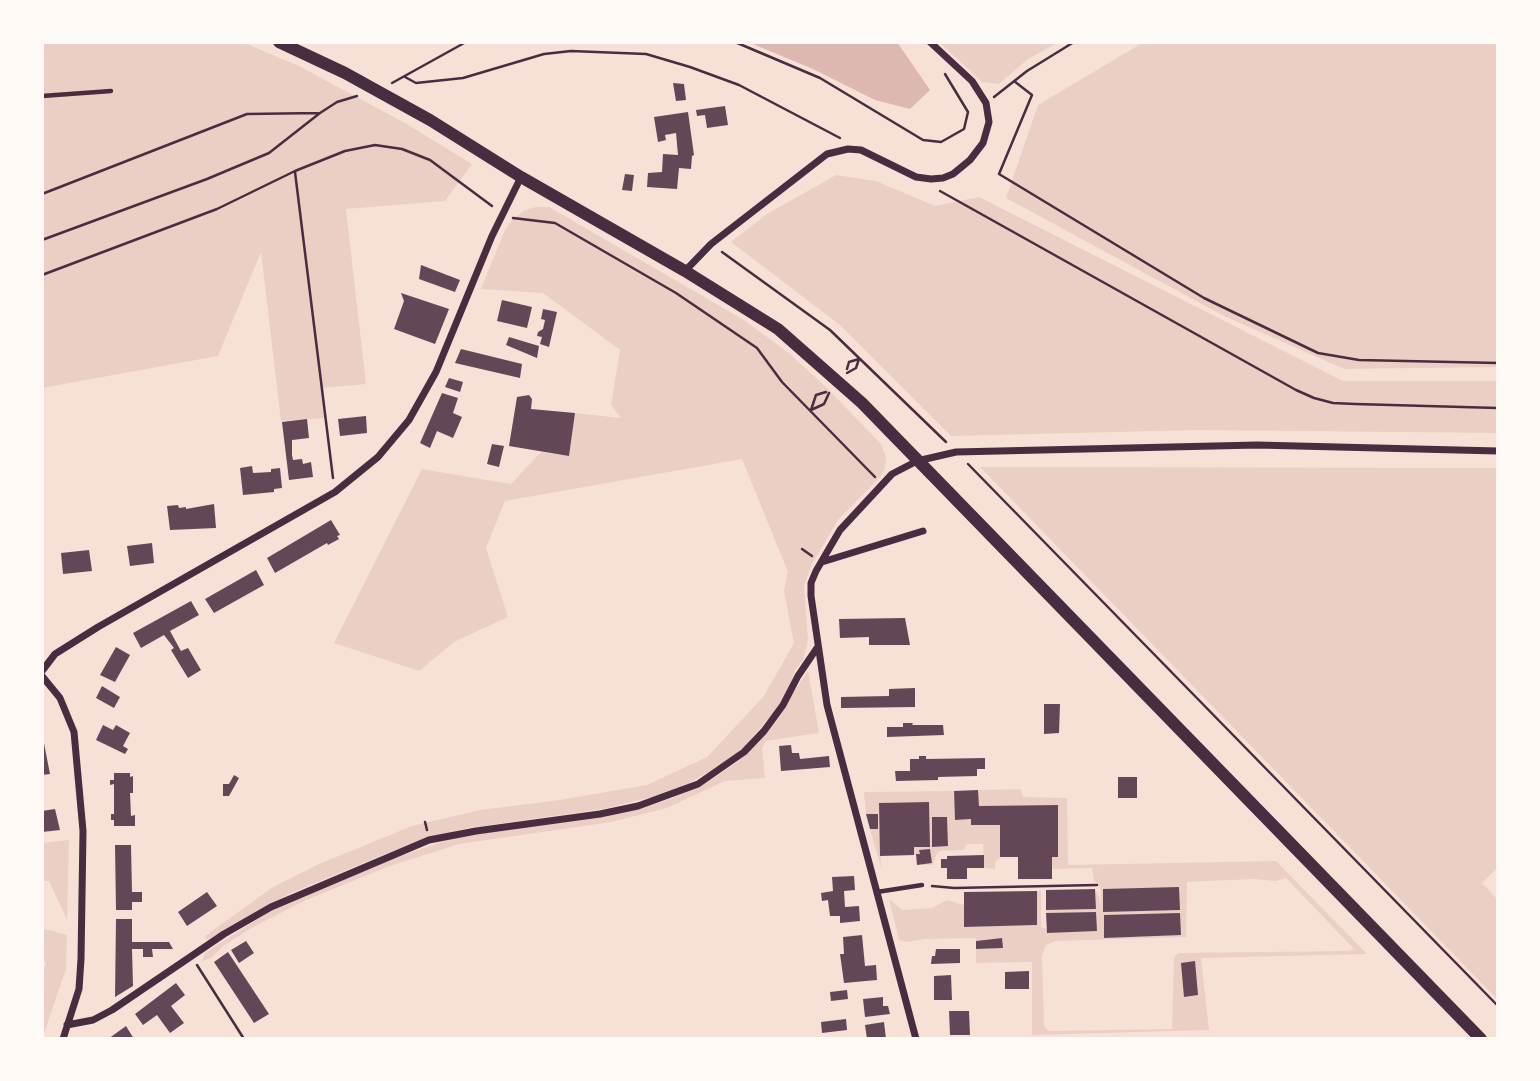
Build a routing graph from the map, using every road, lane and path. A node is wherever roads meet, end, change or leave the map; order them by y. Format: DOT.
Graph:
graph roads {
  1 [pos="279,42"];
  2 [pos="466,42"];
  3 [pos="735,42"];
  4 [pos="1074,42"];
  5 [pos="933,45"];
  6 [pos="405,77"];
  7 [pos="1014,81"];
  8 [pos="111,91"];
  9 [pos="377,91"];
  10 [pos="42,96"];
  11 [pos="986,103"];
  12 [pos="320,113"];
  13 [pos="861,150"];
  14 [pos="295,171"];
  15 [pos="521,177"];
  16 [pos="940,190"];
  17 [pos="42,194"];
  18 [pos="503,212"];
  19 [pos="42,240"];
  20 [pos="711,244"];
  21 [pos="685,271"];
  22 [pos="42,275"];
  23 [pos="859,359"];
  24 [pos="1498,363"];
  25 [pos="1498,408"];
  26 [pos="811,411"];
  27 [pos="1498,451"];
  28 [pos="956,452"];
  29 [pos="917,461"];
  30 [pos="882,485"];
  31 [pos="335,492"];
  32 [pos="923,531"];
  33 [pos="821,562"];
  34 [pos="817,648"];
  35 [pos="42,673"];
  36 [pos="922,885"];
  37 [pos="1097,885"];
  38 [pos="877,892"];
  39 [pos="191,956"];
  40 [pos="1498,1006"];
  41 [pos="67,1025"];
  42 [pos="63,1039"];
  43 [pos="244,1039"];
  44 [pos="916,1039"];
  45 [pos="1481,1039"];
  1 -- 9 [label="main road"];
  2 -- 6 [label="path"];
  3 -- 5 [label="path"];
  4 -- 7 [label="path"];
  5 -- 11 [label="street"];
  6 -- 9 [label="path"];
  6 -- 13 [label="path"];
  7 -- 11 [label="path"];
  7 -- 24 [label="path"];
  8 -- 10 [label="lane"];
  9 -- 12 [label="path"];
  9 -- 15 [label="main road"];
  11 -- 13 [label="street"];
  12 -- 17 [label="path"];
  12 -- 19 [label="path"];
  13 -- 20 [label="street"];
  14 -- 18 [label="path"];
  14 -- 22 [label="path"];
  14 -- 31 [label="path"];
  15 -- 18 [label="street"];
  15 -- 21 [label="main road"];
  16 -- 25 [label="path"];
  18 -- 26 [label="path"];
  18 -- 31 [label="street"];
  20 -- 21 [label="street"];
  20 -- 23 [label="path"];
  21 -- 29 [label="main road"];
  23 -- 23 [label="path"];
  23 -- 28 [label="path"];
  26 -- 26 [label="path"];
  26 -- 30 [label="path"];
  27 -- 28 [label="street"];
  28 -- 29 [label="street"];
  28 -- 40 [label="path"];
  29 -- 30 [label="street"];
  29 -- 45 [label="main road"];
  30 -- 33 [label="street"];
  31 -- 35 [label="street"];
  32 -- 33 [label="street"];
  33 -- 34 [label="street"];
  34 -- 38 [label="street"];
  34 -- 39 [label="street"];
  35 -- 41 [label="street"];
  36 -- 37 [label="path"];
  36 -- 38 [label="lane"];
  38 -- 44 [label="street"];
  39 -- 41 [label="street"];
  39 -- 43 [label="path"];
  41 -- 42 [label="street"];
}
